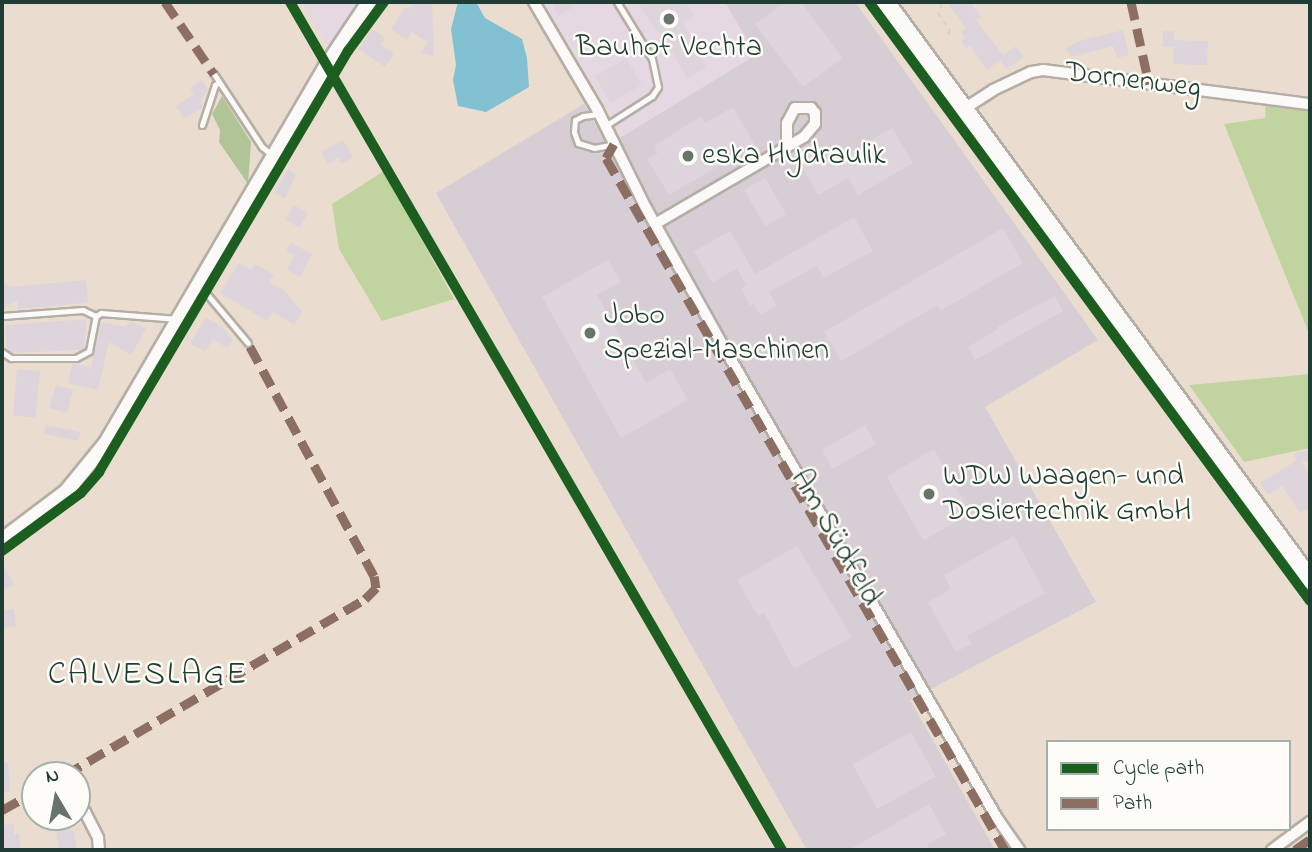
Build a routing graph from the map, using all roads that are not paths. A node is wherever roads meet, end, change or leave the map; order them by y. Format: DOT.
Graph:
graph roads {
  1 [pos="369,2"];
  2 [pos="534,2"];
  3 [pos="617,2"];
  4 [pos="885,2"];
  5 [pos="214,74"];
  6 [pos="219,82"];
  7 [pos="1310,104"];
  8 [pos="964,109"];
  9 [pos="599,114"];
  10 [pos="202,125"];
  11 [pos="604,126"];
  12 [pos="614,144"];
  13 [pos="787,145"];
  14 [pos="273,156"];
  15 [pos="655,224"];
  16 [pos="198,286"];
  17 [pos="2,316"];
  18 [pos="96,316"];
  19 [pos="179,319"];
  20 [pos="248,343"];
  21 [pos="2,352"];
  22 [pos="2,540"];
  23 [pos="1310,580"];
  24 [pos="1310,822"];
  25 [pos="91,824"];
  26 [pos="99,850"];
  27 [pos="1019,850"];
  28 [pos="1272,850"];
  1 -- 14 [label="street"];
  2 -- 9 [label="street, Am Südfeld"];
  3 -- 11 [label="lane"];
  4 -- 8 [label="main road"];
  5 -- 6 [label="lane"];
  6 -- 10 [label="lane"];
  6 -- 14 [label="lane"];
  7 -- 8 [label="street, Dornenweg"];
  8 -- 23 [label="main road"];
  9 -- 11 [label="street, Am Südfeld"];
  9 -- 12 [label="lane"];
  11 -- 12 [label="street, Am Südfeld"];
  12 -- 15 [label="street, Am Südfeld"];
  13 -- 15 [label="street"];
  14 -- 16 [label="street"];
  15 -- 27 [label="street, Am Südfeld"];
  16 -- 19 [label="street"];
  16 -- 20 [label="lane"];
  17 -- 18 [label="lane"];
  18 -- 19 [label="lane"];
  18 -- 21 [label="lane"];
  19 -- 22 [label="street"];
  24 -- 28 [label="street"];
  25 -- 26 [label="street"];
}
